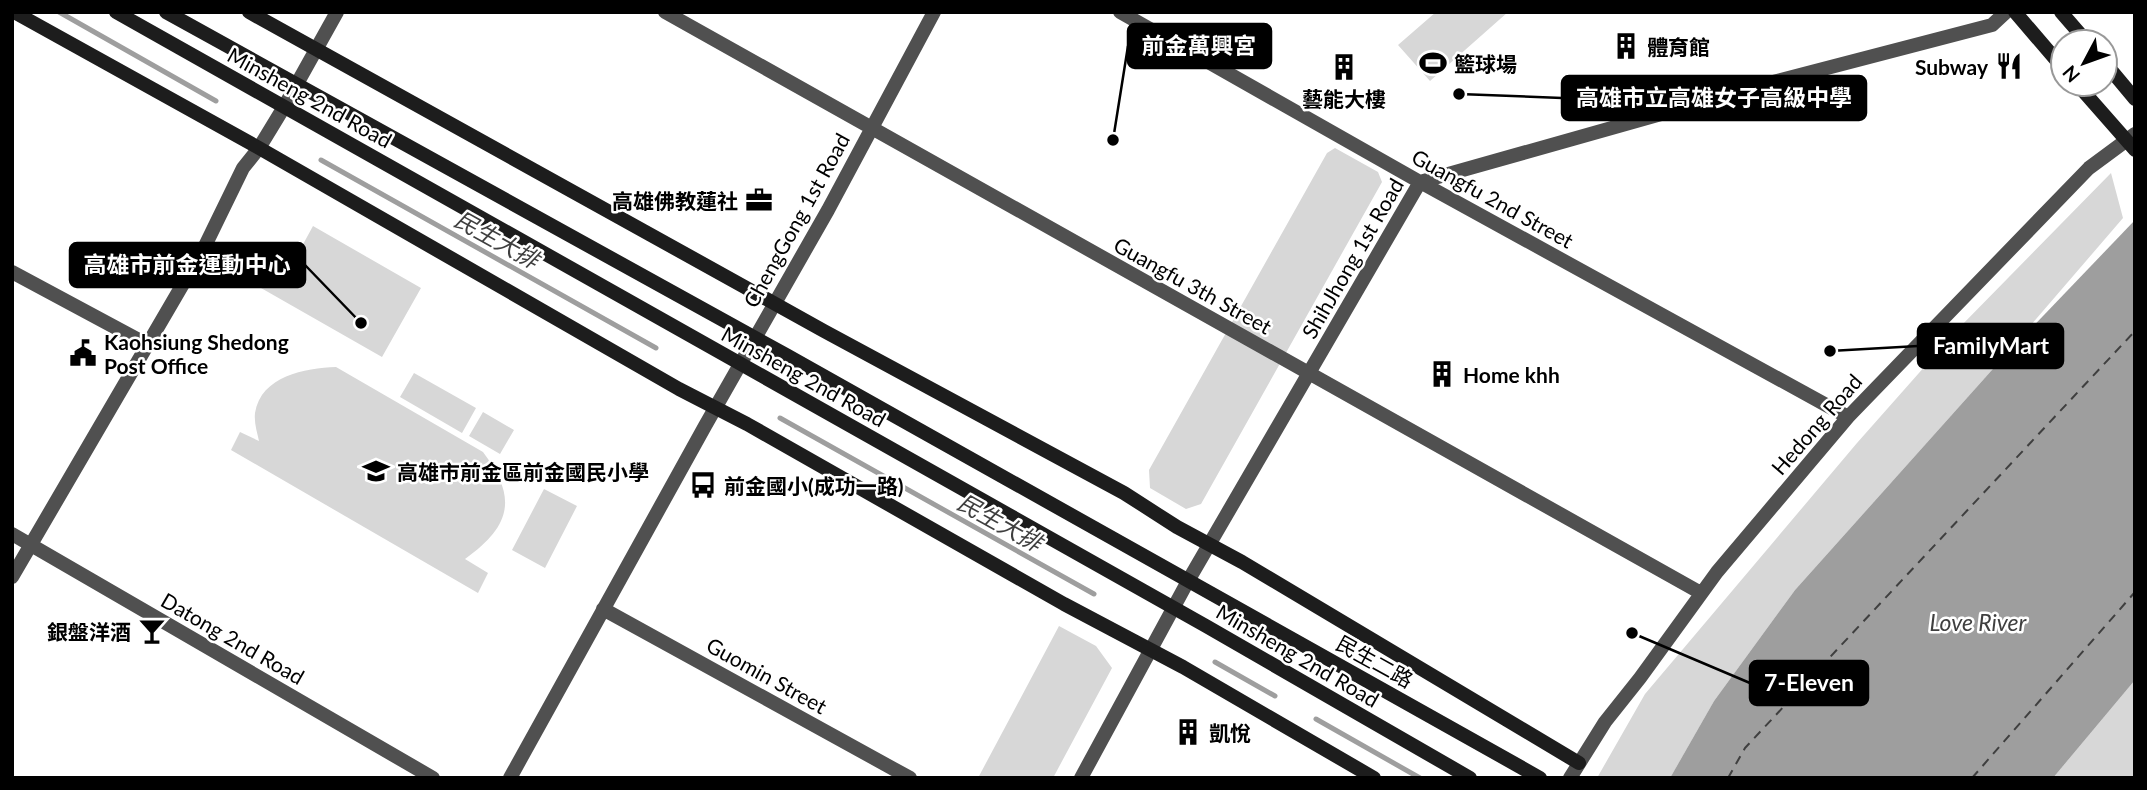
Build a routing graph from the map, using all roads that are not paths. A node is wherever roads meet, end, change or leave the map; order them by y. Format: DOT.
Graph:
graph roads {
  1 [pos="14,12"];
  2 [pos="116,12"];
  3 [pos="166,12"];
  4 [pos="249,12"];
  5 [pos="337,12"];
  6 [pos="665,12"];
  7 [pos="934,12"];
  8 [pos="1120,12"];
  9 [pos="2006,12"];
  10 [pos="2015,12"];
  11 [pos="2061,12"];
  12 [pos="2075,28"];
  13 [pos="316,51"];
  14 [pos="2049,52"];
  15 [pos="2119,80"];
  16 [pos="296,84"];
  17 [pos="2090,98"];
  18 [pos="2135,99"];
  19 [pos="284,107"];
  20 [pos="872,128"];
  21 [pos="2132,142"];
  22 [pos="259,148"];
  23 [pos="1420,182"];
  24 [pos="12,272"];
  25 [pos="774,303"];
  26 [pos="754,338"];
  27 [pos="148,345"];
  28 [pos="740,364"];
  29 [pos="1309,373"];
  30 [pos="716,407"];
  31 [pos="1848,417"];
  32 [pos="12,534"];
  33 [pos="1210,544"];
  34 [pos="32,545"];
  35 [pos="12,577"];
  36 [pos="1188,581"];
  37 [pos="1701,593"];
  38 [pos="1174,608"];
  39 [pos="603,610"];
  40 [pos="1151,650"];
  41 [pos="1579,764"];
  42 [pos="433,778"];
  43 [pos="510,778"];
  44 [pos="910,778"];
  45 [pos="1081,778"];
  46 [pos="1374,778"];
  47 [pos="1471,778"];
  48 [pos="1540,778"];
  49 [pos="1570,778"];
  1 -- 22 [label="main road"];
  2 -- 19 [label="main road, Minsheng 2nd Road"];
  3 -- 16 [label="main road, Minsheng 2nd Road"];
  4 -- 13 [label="main road"];
  5 -- 13 [label="street"];
  6 -- 20 [label="street, Guangfu 3th Street"];
  7 -- 20 [label="street, ChengGong 1st Road"];
  8 -- 23 [label="street, Guangfu 2nd Street"];
  9 -- 23 [label="street, ShihJhong 1st Road"];
  10 -- 14 [label="main road"];
  11 -- 12 [label="main road"];
  13 -- 16 [label="street"];
  13 -- 25 [label="main road"];
  15 -- 18 [label="main road"];
  16 -- 19 [label="street"];
  16 -- 26 [label="main road, Minsheng 2nd Road"];
  17 -- 21 [label="main road"];
  19 -- 22 [label="street"];
  19 -- 28 [label="main road, Minsheng 2nd Road"];
  20 -- 25 [label="street, ChengGong 1st Road"];
  20 -- 29 [label="street, Guangfu 3th Street"];
  21 -- 31 [label="street, Hedong Road"];
  22 -- 27 [label="street"];
  22 -- 30 [label="main road"];
  23 -- 29 [label="street, ShihJhong 1st Road"];
  23 -- 31 [label="street, Guangfu 2nd Street"];
  24 -- 27 [label="street"];
  25 -- 26 [label="street, ChengGong 1st Road"];
  25 -- 33 [label="main road"];
  26 -- 28 [label="street, ChengGong 1st Road"];
  26 -- 36 [label="main road, Minsheng 2nd Road"];
  27 -- 34 [label="street"];
  28 -- 30 [label="street, ChengGong 1st Road"];
  28 -- 38 [label="main road, Minsheng 2nd Road"];
  29 -- 33 [label="street, ShihJhong 1st Road"];
  29 -- 37 [label="street, Guangfu 3th Street"];
  30 -- 39 [label="street, ChengGong 1st Road"];
  30 -- 40 [label="main road"];
  31 -- 37 [label="street, Hedong Road"];
  32 -- 34 [label="street, Datong 2nd Road"];
  33 -- 36 [label="street, ShihJhong 1st Road"];
  33 -- 41 [label="main road"];
  34 -- 35 [label="street"];
  34 -- 42 [label="street, Datong 2nd Road"];
  36 -- 38 [label="street, ShihJhong 1st Road"];
  36 -- 48 [label="main road, 民生二路"];
  37 -- 41 [label="street, Hedong Road"];
  38 -- 40 [label="street, ShihJhong 1st Road"];
  38 -- 47 [label="main road, Minsheng 2nd Road"];
  39 -- 43 [label="street, ChengGong 1st Road"];
  39 -- 44 [label="street, Guomin Street"];
  40 -- 45 [label="street, ShihJhong 1st Road"];
  40 -- 46 [label="main road"];
  41 -- 49 [label="street, Hedong Road"];
}
